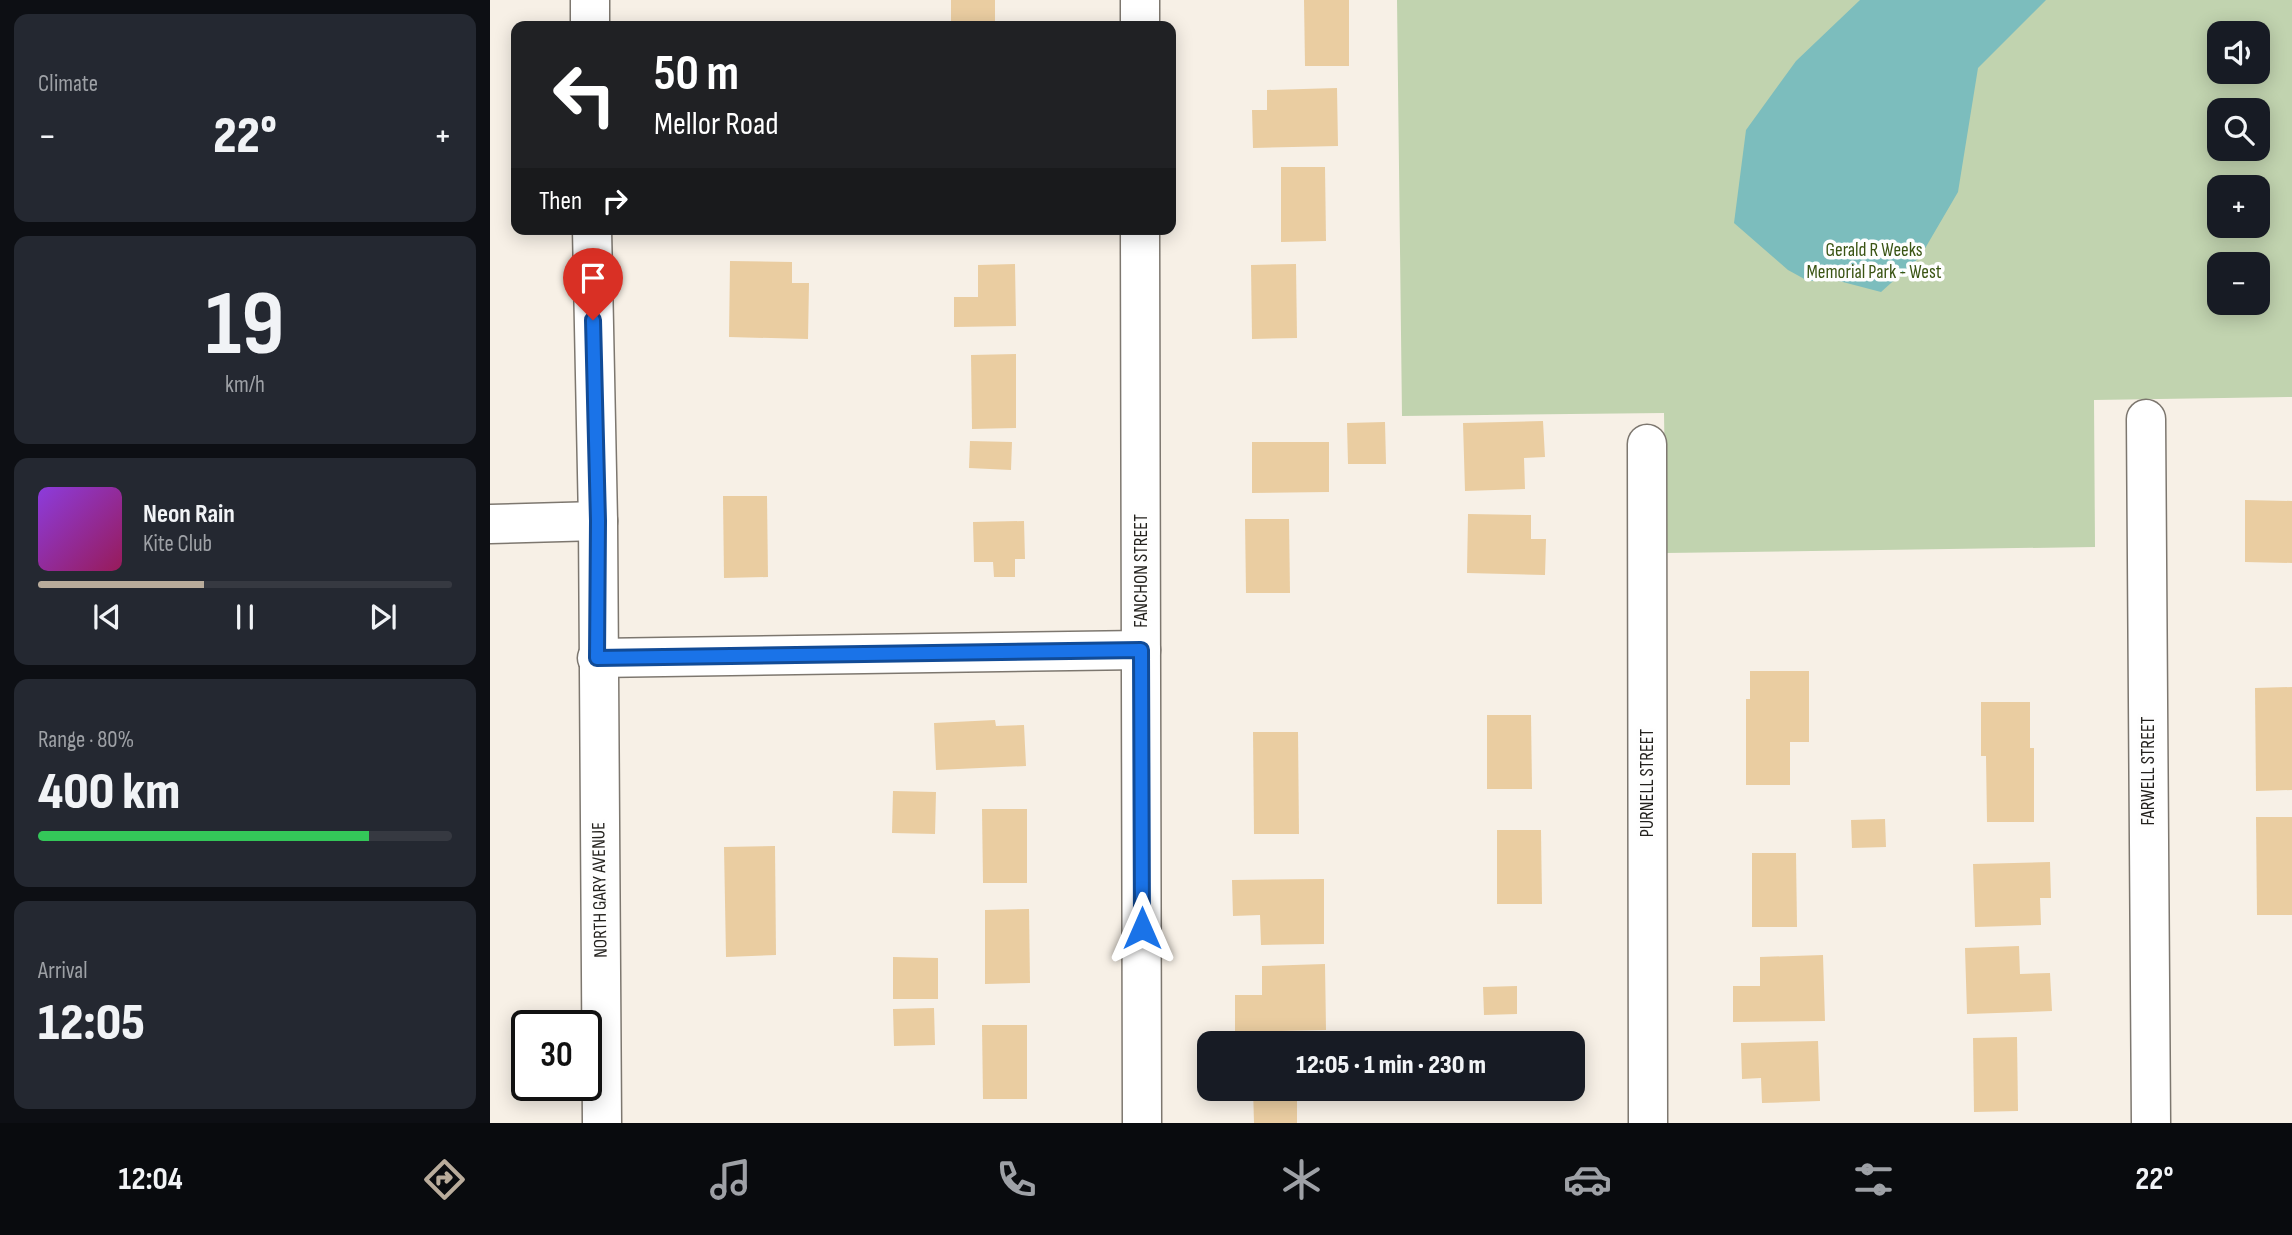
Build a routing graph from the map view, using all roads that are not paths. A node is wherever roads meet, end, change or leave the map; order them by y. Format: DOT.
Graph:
graph roads {
  1 [pos="590,0"];
  2 [pos="1140,0"];
  3 [pos="590,21"];
  4 [pos="1140,21"];
  5 [pos="592,235"];
  6 [pos="1140,235"];
  7 [pos="2146,419"];
  8 [pos="1647,444"];
  9 [pos="598,521"];
  10 [pos="490,524"];
  11 [pos="1141,650"];
  12 [pos="597,658"];
  13 [pos="602,1123"];
  14 [pos="1142,1123"];
  15 [pos="1648,1123"];
  16 [pos="2151,1123"];
  1 -- 3 [label="street"];
  2 -- 4 [label="street"];
  5 -- 9 [label="street, NORTH GARY AVENUE"];
  6 -- 11 [label="street, FANCHON STREET"];
  7 -- 16 [label="street, FARWELL STREET"];
  8 -- 15 [label="street, PURNELL STREET"];
  9 -- 10 [label="street"];
  9 -- 12 [label="street, NORTH GARY AVENUE"];
  11 -- 12 [label="street"];
  11 -- 14 [label="street, FANCHON STREET"];
  12 -- 13 [label="street, NORTH GARY AVENUE"];
}
